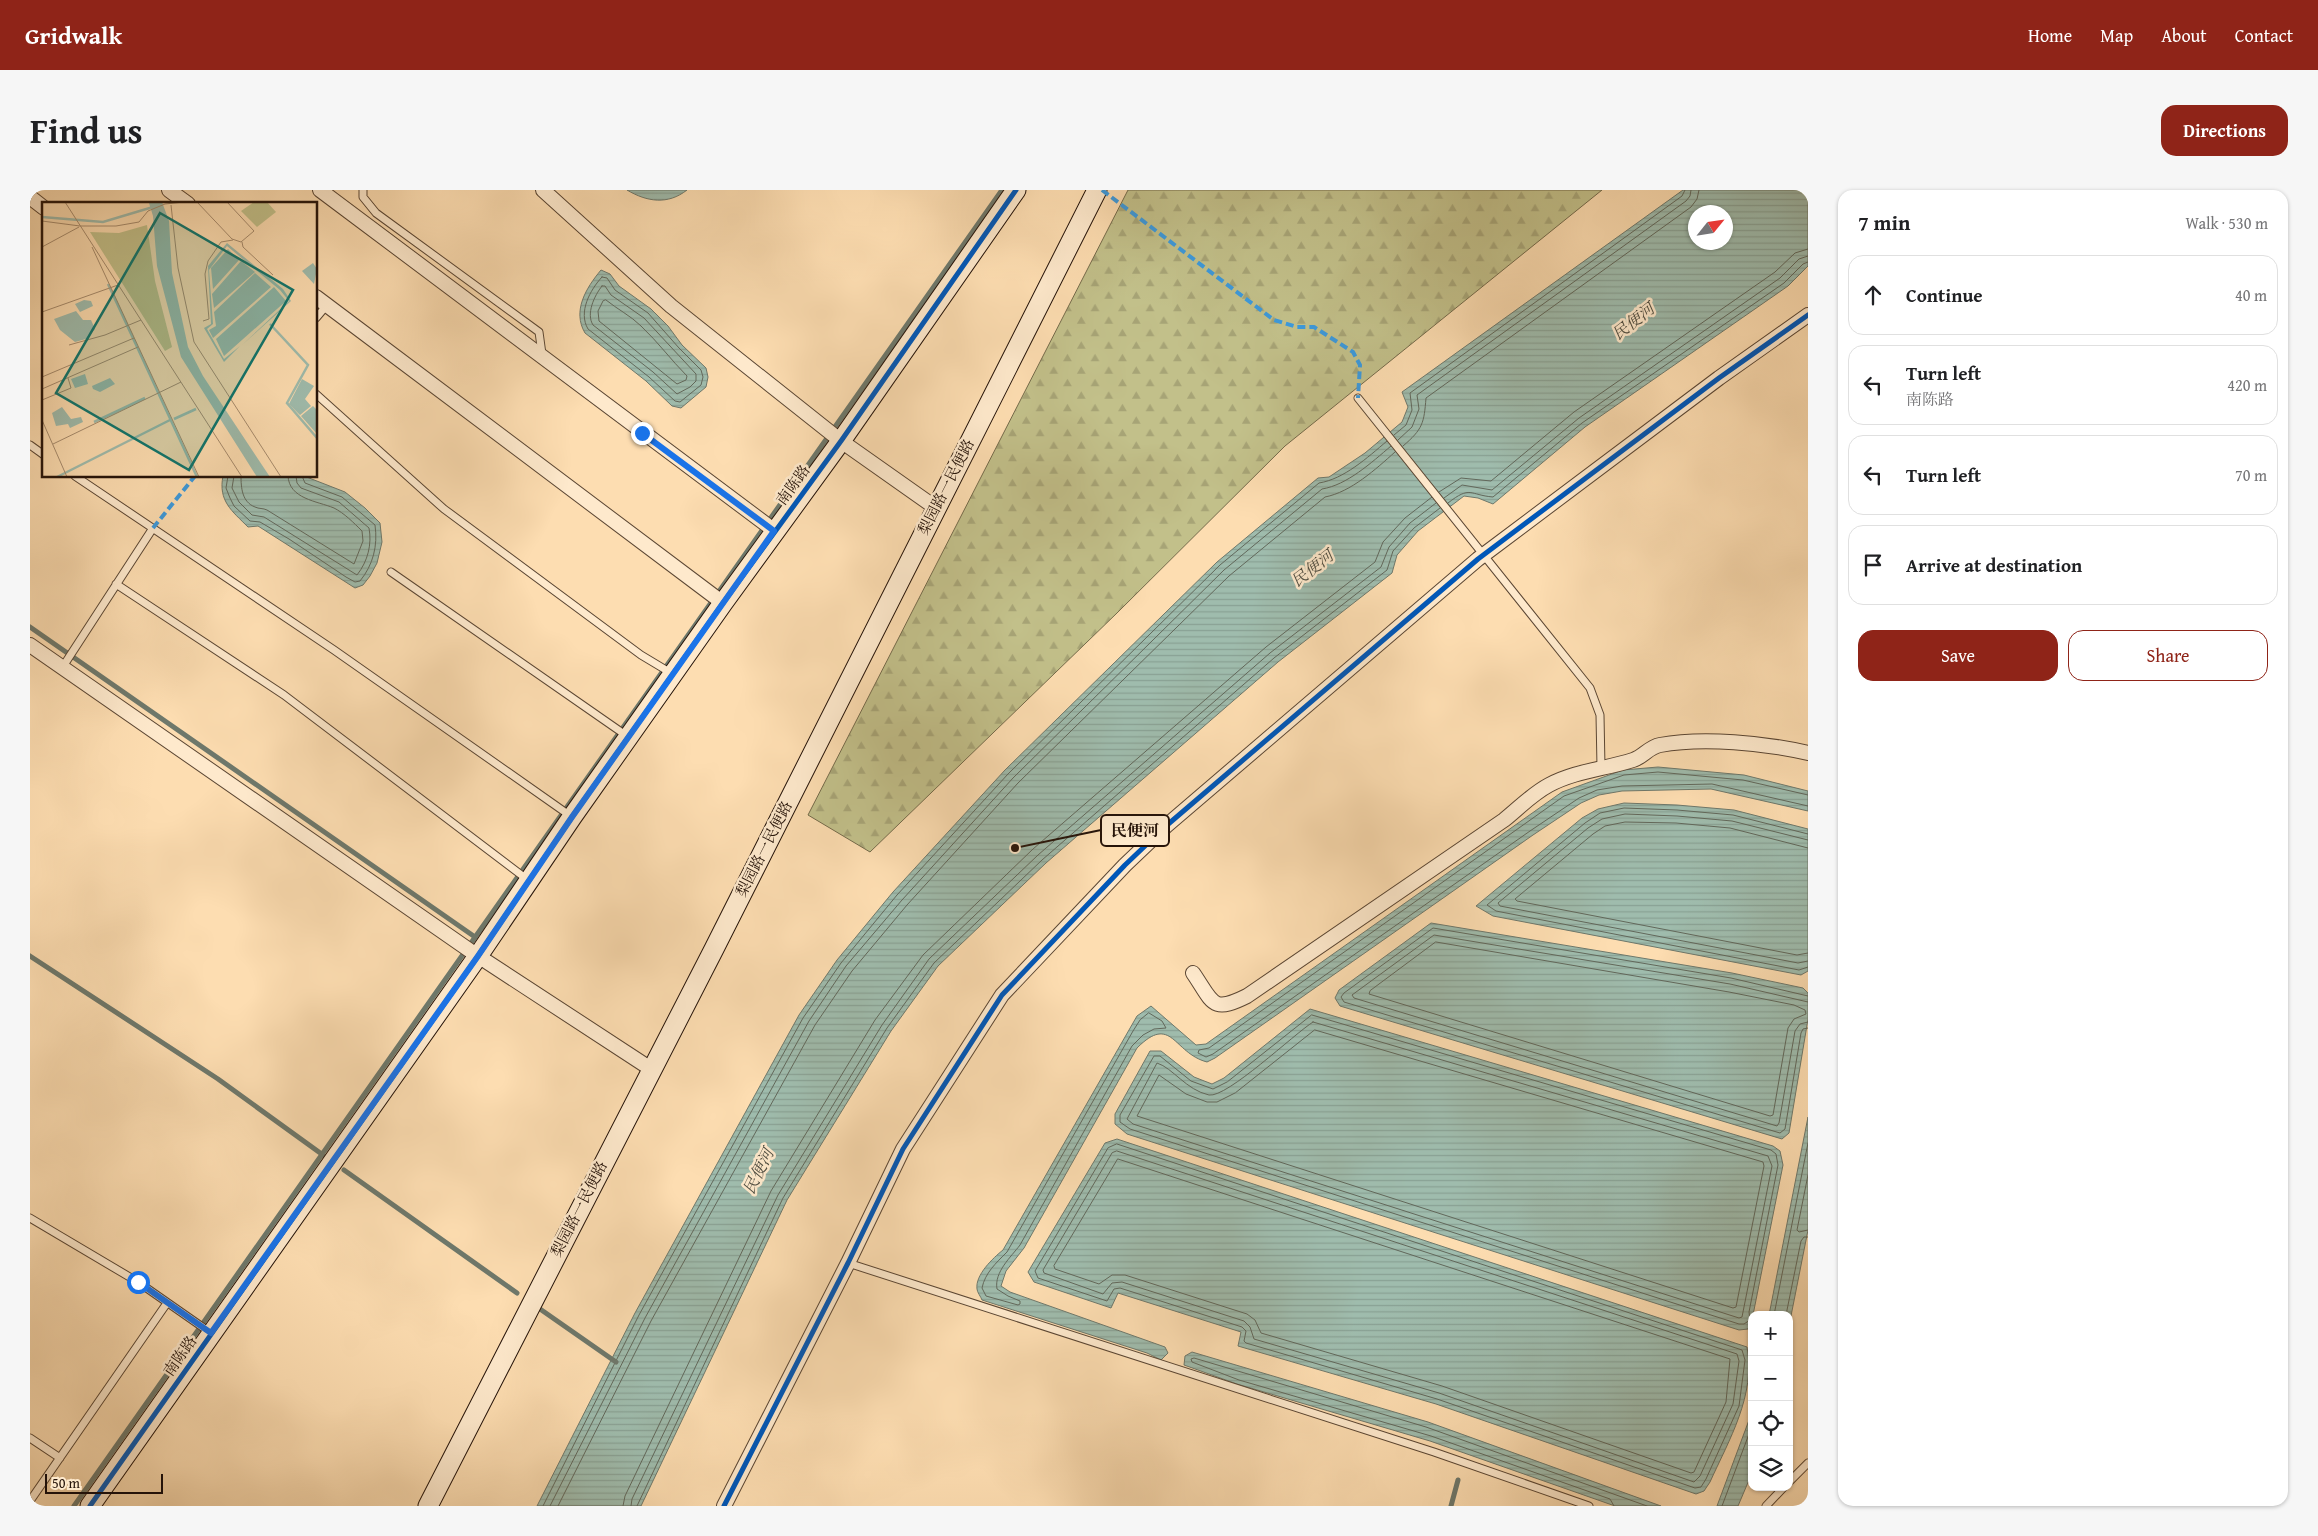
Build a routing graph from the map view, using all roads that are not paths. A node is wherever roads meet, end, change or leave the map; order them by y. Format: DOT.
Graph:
graph roads {
  1 [pos="169,190"];
  2 [pos="320,190"];
  3 [pos="363,190"];
  4 [pos="543,190"];
  5 [pos="1016,190"];
  6 [pos="1098,190"];
  7 [pos="30,197"];
  8 [pos="185,202"];
  9 [pos="42,206"];
  10 [pos="322,301"];
  11 [pos="1808,315"];
  12 [pos="543,358"];
  13 [pos="318,396"];
  14 [pos="1358,398"];
  15 [pos="834,435"];
  16 [pos="30,445"];
  17 [pos="42,454"];
  18 [pos="78,478"];
  19 [pos="936,508"];
  20 [pos="768,526"];
  21 [pos="152,528"];
  22 [pos="1482,556"];
  23 [pos="391,572"];
  24 [pos="116,584"];
  25 [pos="717,599"];
  26 [pos="30,645"];
  27 [pos="65,664"];
  28 [pos="667,671"];
  29 [pos="623,734"];
  30 [pos="1808,753"];
  31 [pos="1601,767"];
  32 [pos="567,813"];
  33 [pos="523,876"];
  34 [pos="470,951"];
  35 [pos="1193,973"];
  36 [pos="651,1069"];
  37 [pos="30,1218"];
  38 [pos="848,1263"];
  39 [pos="167,1303"];
  40 [pos="205,1328"];
  41 [pos="30,1438"];
  42 [pos="60,1458"];
  43 [pos="1808,1463"];
  44 [pos="1793,1478"];
  45 [pos="1780,1491"];
  46 [pos="30,1502"];
  47 [pos="90,1506"];
  48 [pos="428,1506"];
  49 [pos="724,1506"];
  50 [pos="1589,1506"];
  51 [pos="1766,1506"];
  1 -- 8 [label="street"];
  2 -- 12 [label="street"];
  3 -- 12 [label="lane"];
  4 -- 15 [label="street"];
  5 -- 15 [label="street, 南陈路"];
  6 -- 19 [label="street, 梨园路一民便路"];
  7 -- 9 [label="street"];
  10 -- 25 [label="street"];
  11 -- 22 [label="street"];
  12 -- 20 [label="street"];
  13 -- 28 [label="lane"];
  14 -- 22 [label="lane"];
  15 -- 19 [label="street"];
  15 -- 20 [label="street, 南陈路"];
  16 -- 17 [label="lane"];
  18 -- 21 [label="lane"];
  19 -- 36 [label="street, 梨园路一民便路"];
  20 -- 25 [label="street, 南陈路"];
  21 -- 24 [label="lane"];
  21 -- 32 [label="lane"];
  22 -- 31 [label="lane"];
  22 -- 38 [label="street"];
  23 -- 29 [label="lane"];
  24 -- 27 [label="lane"];
  24 -- 33 [label="lane"];
  25 -- 28 [label="street, 南陈路"];
  26 -- 27 [label="street"];
  27 -- 34 [label="street"];
  28 -- 29 [label="street, 南陈路"];
  29 -- 32 [label="street, 南陈路"];
  30 -- 31 [label="street"];
  31 -- 35 [label="street"];
  32 -- 33 [label="street, 南陈路"];
  33 -- 34 [label="street, 南陈路"];
  34 -- 36 [label="street"];
  34 -- 40 [label="street, 南陈路"];
  36 -- 48 [label="street, 梨园路一民便路"];
  37 -- 39 [label="lane"];
  38 -- 49 [label="street"];
  38 -- 50 [label="lane"];
  39 -- 40 [label="lane"];
  39 -- 42 [label="lane"];
  40 -- 47 [label="street, 南陈路"];
  41 -- 42 [label="lane"];
  42 -- 46 [label="lane"];
  43 -- 44 [label="lane"];
  45 -- 51 [label="lane"];
}
